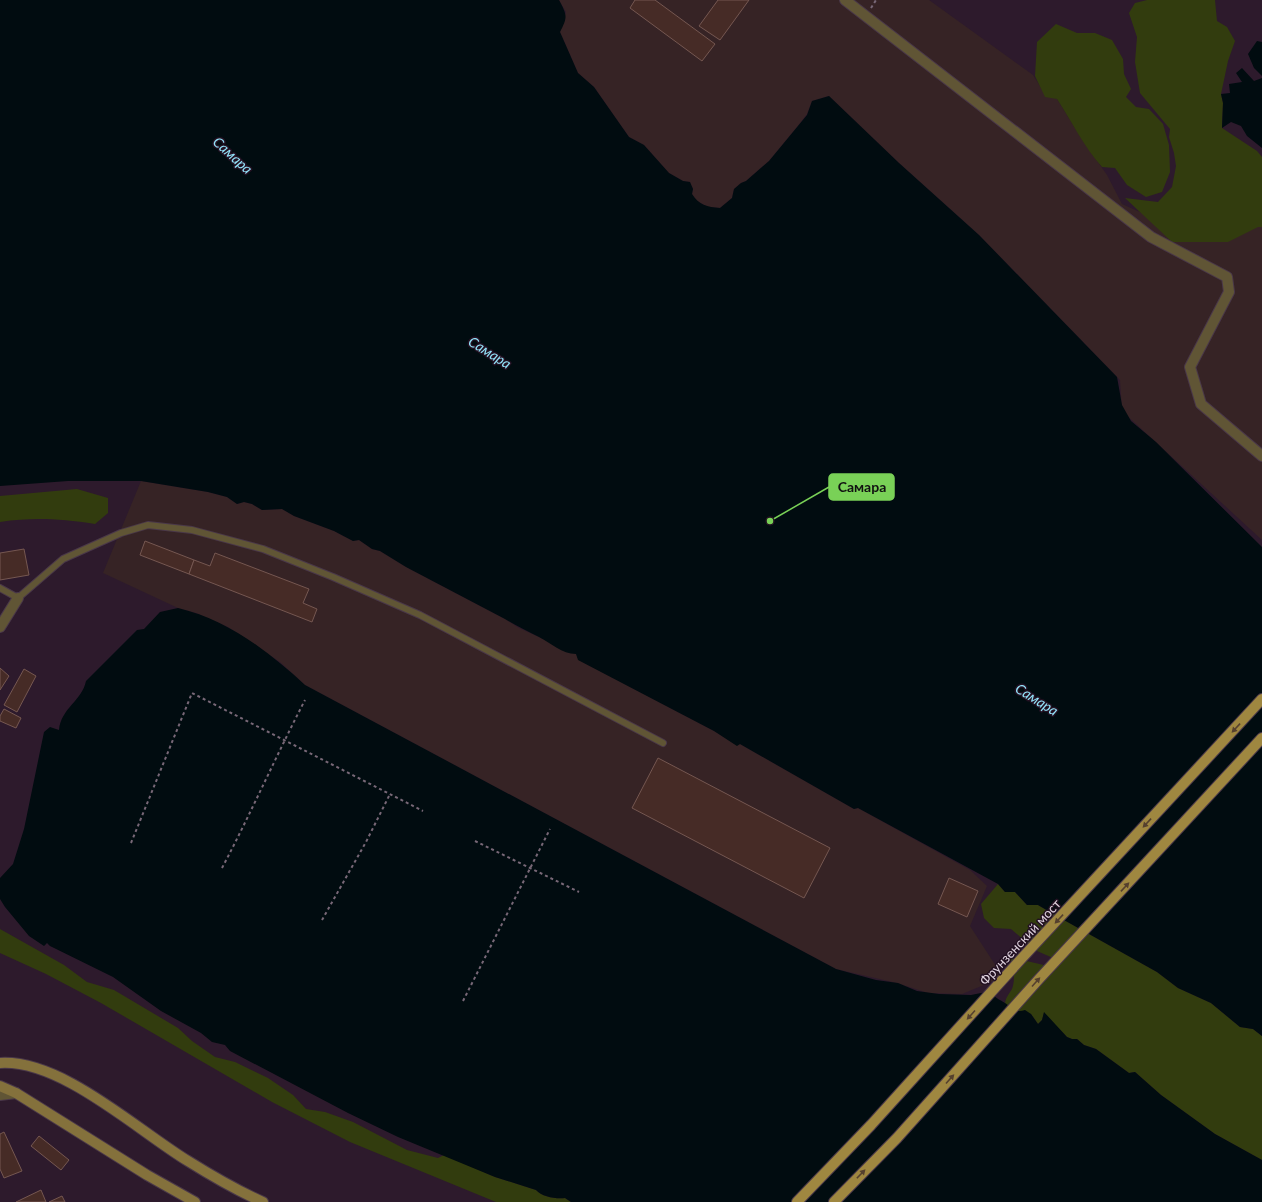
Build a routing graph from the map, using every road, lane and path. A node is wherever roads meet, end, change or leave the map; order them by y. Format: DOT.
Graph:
graph roads {
  1 [pos="845,0"];
  2 [pos="1262,456"];
  3 [pos="0,588"];
  4 [pos="18,598"];
  5 [pos="0,627"];
  6 [pos="1262,699"];
  7 [pos="305,700"];
  8 [pos="1262,738"];
  9 [pos="284,740"];
  10 [pos="663,743"];
  11 [pos="390,794"];
  12 [pos="423,811"];
  13 [pos="550,829"];
  14 [pos="475,841"];
  15 [pos="131,843"];
  16 [pos="222,868"];
  17 [pos="530,868"];
  18 [pos="579,892"];
  19 [pos="322,920"];
  20 [pos="463,1001"];
  21 [pos="0,1064"];
  22 [pos="0,1086"];
  23 [pos="16,1092"];
  24 [pos="0,1095"];
  25 [pos="195,1202"];
  26 [pos="263,1202"];
  27 [pos="797,1202"];
  28 [pos="834,1202"];
  1 -- 2 [label="street"];
  3 -- 4 [label="lane"];
  4 -- 5 [label="street"];
  4 -- 10 [label="lane"];
  6 -- 27 [label="main road, Фрунзенский мост, one-way"];
  7 -- 9 [label="path"];
  28 -- 8 [label="main road, one-way"];
  9 -- 11 [label="path"];
  9 -- 15 [label="path"];
  9 -- 16 [label="path"];
  11 -- 12 [label="path"];
  11 -- 19 [label="path"];
  13 -- 17 [label="path"];
  14 -- 17 [label="path"];
  17 -- 18 [label="path"];
  17 -- 20 [label="path"];
  21 -- 26 [label="main road"];
  22 -- 23 [label="main road"];
  23 -- 24 [label="street"];
  23 -- 25 [label="main road"];
}
